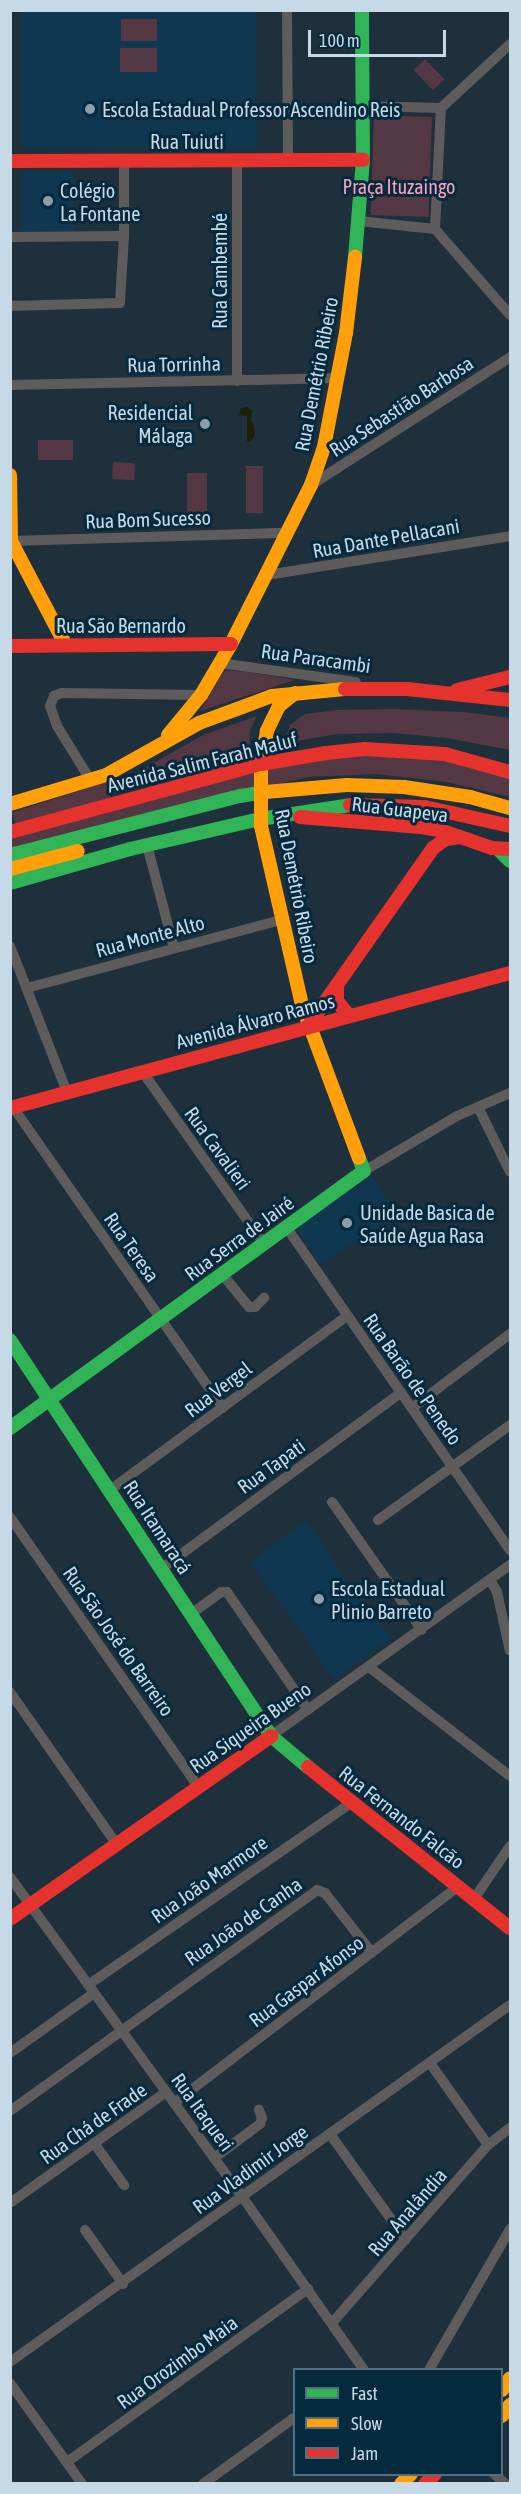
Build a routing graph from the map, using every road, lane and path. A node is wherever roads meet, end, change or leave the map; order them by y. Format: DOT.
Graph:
graph roads {
  1 [pos="287,10"];
  2 [pos="362,10"];
  3 [pos="510,44"];
  4 [pos="363,106"];
  5 [pos="441,108"];
  6 [pos="124,160"];
  7 [pos="237,160"];
  8 [pos="288,160"];
  9 [pos="363,160"];
  10 [pos="10,161"];
  11 [pos="359,221"];
  12 [pos="435,229"];
  13 [pos="124,236"];
  14 [pos="10,237"];
  15 [pos="10,306"];
  16 [pos="510,315"];
  17 [pos="510,357"];
  18 [pos="339,378"];
  19 [pos="237,381"];
  20 [pos="10,385"];
  21 [pos="10,475"];
  22 [pos="310,485"];
  23 [pos="287,533"];
  24 [pos="510,536"];
  25 [pos="11,541"];
  26 [pos="267,575"];
  27 [pos="65,644"];
  28 [pos="231,644"];
  29 [pos="10,646"];
  30 [pos="220,663"];
  31 [pos="510,677"];
  32 [pos="407,689"];
  33 [pos="297,692"];
  34 [pos="452,692"];
  35 [pos="201,695"];
  36 [pos="510,700"];
  37 [pos="165,740"];
  38 [pos="261,764"];
  39 [pos="510,772"];
  40 [pos="91,781"];
  41 [pos="260,792"];
  42 [pos="10,804"];
  43 [pos="510,808"];
  44 [pos="279,815"];
  45 [pos="260,819"];
  46 [pos="510,826"];
  47 [pos="10,832"];
  48 [pos="460,837"];
  49 [pos="147,845"];
  50 [pos="130,849"];
  51 [pos="504,849"];
  52 [pos="10,855"];
  53 [pos="510,861"];
  54 [pos="10,869"];
  55 [pos="10,883"];
  56 [pos="282,920"];
  57 [pos="10,946"];
  58 [pos="174,948"];
  59 [pos="510,973"];
  60 [pos="337,985"];
  61 [pos="27,988"];
  62 [pos="349,1016"];
  63 [pos="308,1026"];
  64 [pos="142,1071"];
  65 [pos="67,1092"];
  66 [pos="510,1093"];
  67 [pos="12,1107"];
  68 [pos="478,1107"];
  69 [pos="364,1171"];
  70 [pos="510,1172"];
  71 [pos="287,1228"];
  72 [pos="264,1244"];
  73 [pos="222,1274"];
  74 [pos="264,1298"];
  75 [pos="347,1316"];
  76 [pos="160,1319"];
  77 [pos="510,1334"];
  78 [pos="10,1340"];
  79 [pos="401,1393"];
  80 [pos="50,1398"];
  81 [pos="223,1408"];
  82 [pos="411,1408"];
  83 [pos="510,1425"];
  84 [pos="10,1428"];
  85 [pos="453,1467"];
  86 [pos="110,1490"];
  87 [pos="332,1502"];
  88 [pos="10,1517"];
  89 [pos="378,1520"];
  90 [pos="510,1550"];
  91 [pos="510,1565"];
  92 [pos="161,1569"];
  93 [pos="490,1580"];
  94 [pos="191,1614"];
  95 [pos="422,1630"];
  96 [pos="510,1651"];
  97 [pos="369,1667"];
  98 [pos="10,1692"];
  99 [pos="308,1710"];
  100 [pos="271,1736"];
  101 [pos="510,1776"];
  102 [pos="198,1786"];
  103 [pos="351,1803"];
  104 [pos="117,1845"];
  105 [pos="510,1846"];
  106 [pos="10,1877"];
  107 [pos="459,1886"];
  108 [pos="474,1899"];
  109 [pos="30,1905"];
  110 [pos="10,1919"];
  111 [pos="510,1928"];
  112 [pos="372,1953"];
  113 [pos="91,1989"];
  114 [pos="510,2005"];
  115 [pos="120,2030"];
  116 [pos="12,2050"];
  117 [pos="430,2062"];
  118 [pos="166,2092"];
  119 [pos="174,2103"];
  120 [pos="259,2110"];
  121 [pos="10,2111"];
  122 [pos="510,2127"];
  123 [pos="330,2134"];
  124 [pos="94,2143"];
  125 [pos="488,2145"];
  126 [pos="214,2157"];
  127 [pos="124,2185"];
  128 [pos="242,2195"];
  129 [pos="10,2203"];
  130 [pos="510,2229"];
  131 [pos="85,2230"];
  132 [pos="406,2240"];
  133 [pos="123,2284"];
  134 [pos="308,2289"];
  135 [pos="332,2323"];
  136 [pos="10,2362"];
  137 [pos="361,2368"];
  138 [pos="430,2368"];
  139 [pos="10,2383"];
  140 [pos="293,2419"];
  141 [pos="67,2462"];
  142 [pos="82,2484"];
  143 [pos="203,2484"];
  1 -- 8 [label="street"];
  2 -- 4 [label="main road, Rua Demétrio Ribeiro"];
  3 -- 5 [label="street"];
  4 -- 5 [label="street"];
  4 -- 9 [label="main road, Rua Demétrio Ribeiro"];
  5 -- 12 [label="street"];
  6 -- 7 [label="main road, Rua Tuiuti"];
  6 -- 10 [label="main road, Rua Tuiuti"];
  6 -- 13 [label="street"];
  7 -- 8 [label="main road, Rua Tuiuti"];
  7 -- 19 [label="street, Rua Cambembé"];
  8 -- 9 [label="main road, Rua Tuiuti"];
  9 -- 11 [label="main road, Rua Demétrio Ribeiro"];
  11 -- 12 [label="street"];
  11 -- 18 [label="main road, Rua Demétrio Ribeiro"];
  12 -- 16 [label="street"];
  13 -- 14 [label="street"];
  13 -- 15 [label="street"];
  17 -- 22 [label="street, Rua Sebastião Barbosa"];
  18 -- 19 [label="street, Rua Torrinha"];
  18 -- 22 [label="main road, Rua Demétrio Ribeiro"];
  19 -- 20 [label="street, Rua Torrinha"];
  21 -- 25 [label="main road"];
  22 -- 23 [label="main road, Rua Demétrio Ribeiro"];
  23 -- 25 [label="street, Rua Bom Sucesso"];
  23 -- 26 [label="main road, Rua Demétrio Ribeiro"];
  24 -- 26 [label="street, Rua Dante Pellacani"];
  25 -- 27 [label="main road"];
  26 -- 28 [label="main road, Rua Demétrio Ribeiro"];
  27 -- 28 [label="main road, Rua São Bernardo"];
  27 -- 29 [label="main road, Rua São Bernardo"];
  28 -- 30 [label="main road, Rua Demétrio Ribeiro"];
  30 -- 32 [label="street, Rua Paracambi"];
  30 -- 35 [label="main road, Rua Demétrio Ribeiro"];
  31 -- 34 [label="main road"];
  32 -- 33 [label="main road, Avenida Salim Farah Maluf"];
  32 -- 34 [label="main road, Avenida Salim Farah Maluf"];
  33 -- 37 [label="main road, Avenida Salim Farah Maluf"];
  33 -- 38 [label="main road, Rua Demétrio Ribeiro"];
  34 -- 36 [label="main road, Avenida Salim Farah Maluf"];
  35 -- 37 [label="main road, Rua Demétrio Ribeiro"];
  35 -- 40 [label="street"];
  37 -- 40 [label="main road, Avenida Salim Farah Maluf"];
  38 -- 39 [label="main road, Avenida Salim Farah Maluf"];
  38 -- 41 [label="main road, Rua Demétrio Ribeiro"];
  38 -- 47 [label="main road, Avenida Salim Farah Maluf"];
  40 -- 42 [label="main road, Avenida Salim Farah Maluf"];
  41 -- 43 [label="main road"];
  41 -- 45 [label="main road, Rua Demétrio Ribeiro"];
  41 -- 52 [label="main road"];
  44 -- 45 [label="main road"];
  44 -- 46 [label="main road"];
  44 -- 48 [label="main road, Rua Guapeva"];
  45 -- 49 [label="main road"];
  45 -- 56 [label="main road, Rua Demétrio Ribeiro"];
  48 -- 51 [label="main road, Rua Guapeva"];
  48 -- 60 [label="main road"];
  49 -- 50 [label="main road"];
  49 -- 58 [label="street"];
  50 -- 54 [label="main road"];
  50 -- 55 [label="main road"];
  51 -- 53 [label="main road, Rua Guapeva"];
  56 -- 58 [label="street, Rua Monte Alto"];
  56 -- 63 [label="main road, Rua Demétrio Ribeiro"];
  57 -- 61 [label="street"];
  58 -- 61 [label="street, Rua Monte Alto"];
  59 -- 62 [label="main road, Avenida Álvaro Ramos"];
  60 -- 62 [label="main road"];
  60 -- 63 [label="main road"];
  61 -- 65 [label="street"];
  62 -- 63 [label="main road, Avenida Álvaro Ramos"];
  63 -- 64 [label="main road, Avenida Álvaro Ramos"];
  63 -- 69 [label="main road"];
  64 -- 65 [label="main road, Avenida Álvaro Ramos"];
  64 -- 72 [label="street, Rua Cavalieri"];
  65 -- 67 [label="main road, Avenida Álvaro Ramos"];
  66 -- 68 [label="street"];
  67 -- 76 [label="street, Rua Teresa"];
  68 -- 69 [label="street"];
  68 -- 70 [label="street"];
  69 -- 71 [label="main road, Rua Serra de Jairé"];
  71 -- 72 [label="main road, Rua Serra de Jairé"];
  71 -- 75 [label="street, Rua Barão de Penedo"];
  72 -- 73 [label="main road, Rua Serra de Jairé"];
  73 -- 74 [label="street"];
  73 -- 76 [label="main road, Rua Serra de Jairé"];
  75 -- 79 [label="street, Rua Barão de Penedo"];
  75 -- 81 [label="street, Rua Vergel"];
  76 -- 80 [label="main road, Rua Serra de Jairé"];
  76 -- 81 [label="street, Rua Teresa"];
  77 -- 82 [label="street"];
  78 -- 80 [label="main road, Rua Itamaracá"];
  79 -- 82 [label="street, Rua Barão de Penedo"];
  79 -- 92 [label="street, Rua Tapati"];
  80 -- 84 [label="main road, Rua Serra de Jairé"];
  80 -- 86 [label="main road, Rua Itamaracá"];
  81 -- 86 [label="street, Rua Vergel"];
  82 -- 85 [label="street, Rua Barão de Penedo"];
  83 -- 85 [label="street"];
  85 -- 89 [label="street"];
  85 -- 90 [label="street, Rua Barão de Penedo"];
  86 -- 92 [label="main road, Rua Itamaracá"];
  87 -- 95 [label="street"];
  88 -- 102 [label="street, Rua São José do Barreiro"];
  91 -- 93 [label="street, Rua Siqueira Bueno"];
  92 -- 94 [label="main road, Rua Itamaracá"];
  93 -- 95 [label="street, Rua Siqueira Bueno"];
  93 -- 96 [label="street"];
  94 -- 99 [label="street"];
  94 -- 100 [label="main road, Rua Itamaracá"];
  95 -- 97 [label="street, Rua Siqueira Bueno"];
  97 -- 99 [label="street, Rua Siqueira Bueno"];
  97 -- 101 [label="street"];
  98 -- 104 [label="street"];
  99 -- 100 [label="street, Rua Siqueira Bueno"];
  100 -- 102 [label="main road, Rua Siqueira Bueno"];
  100 -- 103 [label="main road, Rua Fernando Falcão"];
  102 -- 104 [label="main road, Rua Siqueira Bueno"];
  103 -- 107 [label="main road, Rua Fernando Falcão"];
  103 -- 113 [label="street, Rua João Marmore"];
  104 -- 109 [label="main road, Rua Siqueira Bueno"];
  105 -- 108 [label="street"];
  106 -- 109 [label="street, Rua Itaqueri"];
  107 -- 108 [label="main road, Rua Fernando Falcão"];
  107 -- 112 [label="street, Rua Gaspar Afonso"];
  108 -- 111 [label="main road, Rua Fernando Falcão"];
  109 -- 110 [label="main road, Rua Siqueira Bueno"];
  109 -- 113 [label="street, Rua Itaqueri"];
  112 -- 115 [label="street, Rua João de Canha"];
  112 -- 119 [label="street, Rua Gaspar Afonso"];
  113 -- 115 [label="street, Rua Itaqueri"];
  113 -- 116 [label="street, Rua João Marmore"];
  114 -- 117 [label="street, Rua Vladimir Jorge"];
  115 -- 118 [label="street, Rua Itaqueri"];
  115 -- 121 [label="street"];
  117 -- 123 [label="street, Rua Vladimir Jorge"];
  117 -- 125 [label="street"];
  118 -- 119 [label="street, Rua Itaqueri"];
  118 -- 124 [label="street, Rua Chá de Frade"];
  119 -- 126 [label="street, Rua Itaqueri"];
  120 -- 126 [label="street"];
  122 -- 125 [label="street, Rua Analândia"];
  123 -- 128 [label="street, Rua Vladimir Jorge"];
  123 -- 132 [label="street"];
  124 -- 127 [label="street"];
  124 -- 129 [label="street, Rua Chá de Frade"];
  125 -- 132 [label="street, Rua Analândia"];
  126 -- 128 [label="street, Rua Itaqueri"];
  128 -- 133 [label="street, Rua Vladimir Jorge"];
  128 -- 134 [label="street, Rua Itaqueri"];
  130 -- 138 [label="street"];
  131 -- 133 [label="street"];
  132 -- 135 [label="street, Rua Analândia"];
  133 -- 136 [label="street, Rua Vladimir Jorge"];
  134 -- 135 [label="street, Rua Itaqueri"];
  134 -- 141 [label="street, Rua Orozimbo Maia"];
  135 -- 137 [label="street, Rua Itaqueri"];
  139 -- 141 [label="street"];
  140 -- 143 [label="street"];
  141 -- 142 [label="street"];
}
